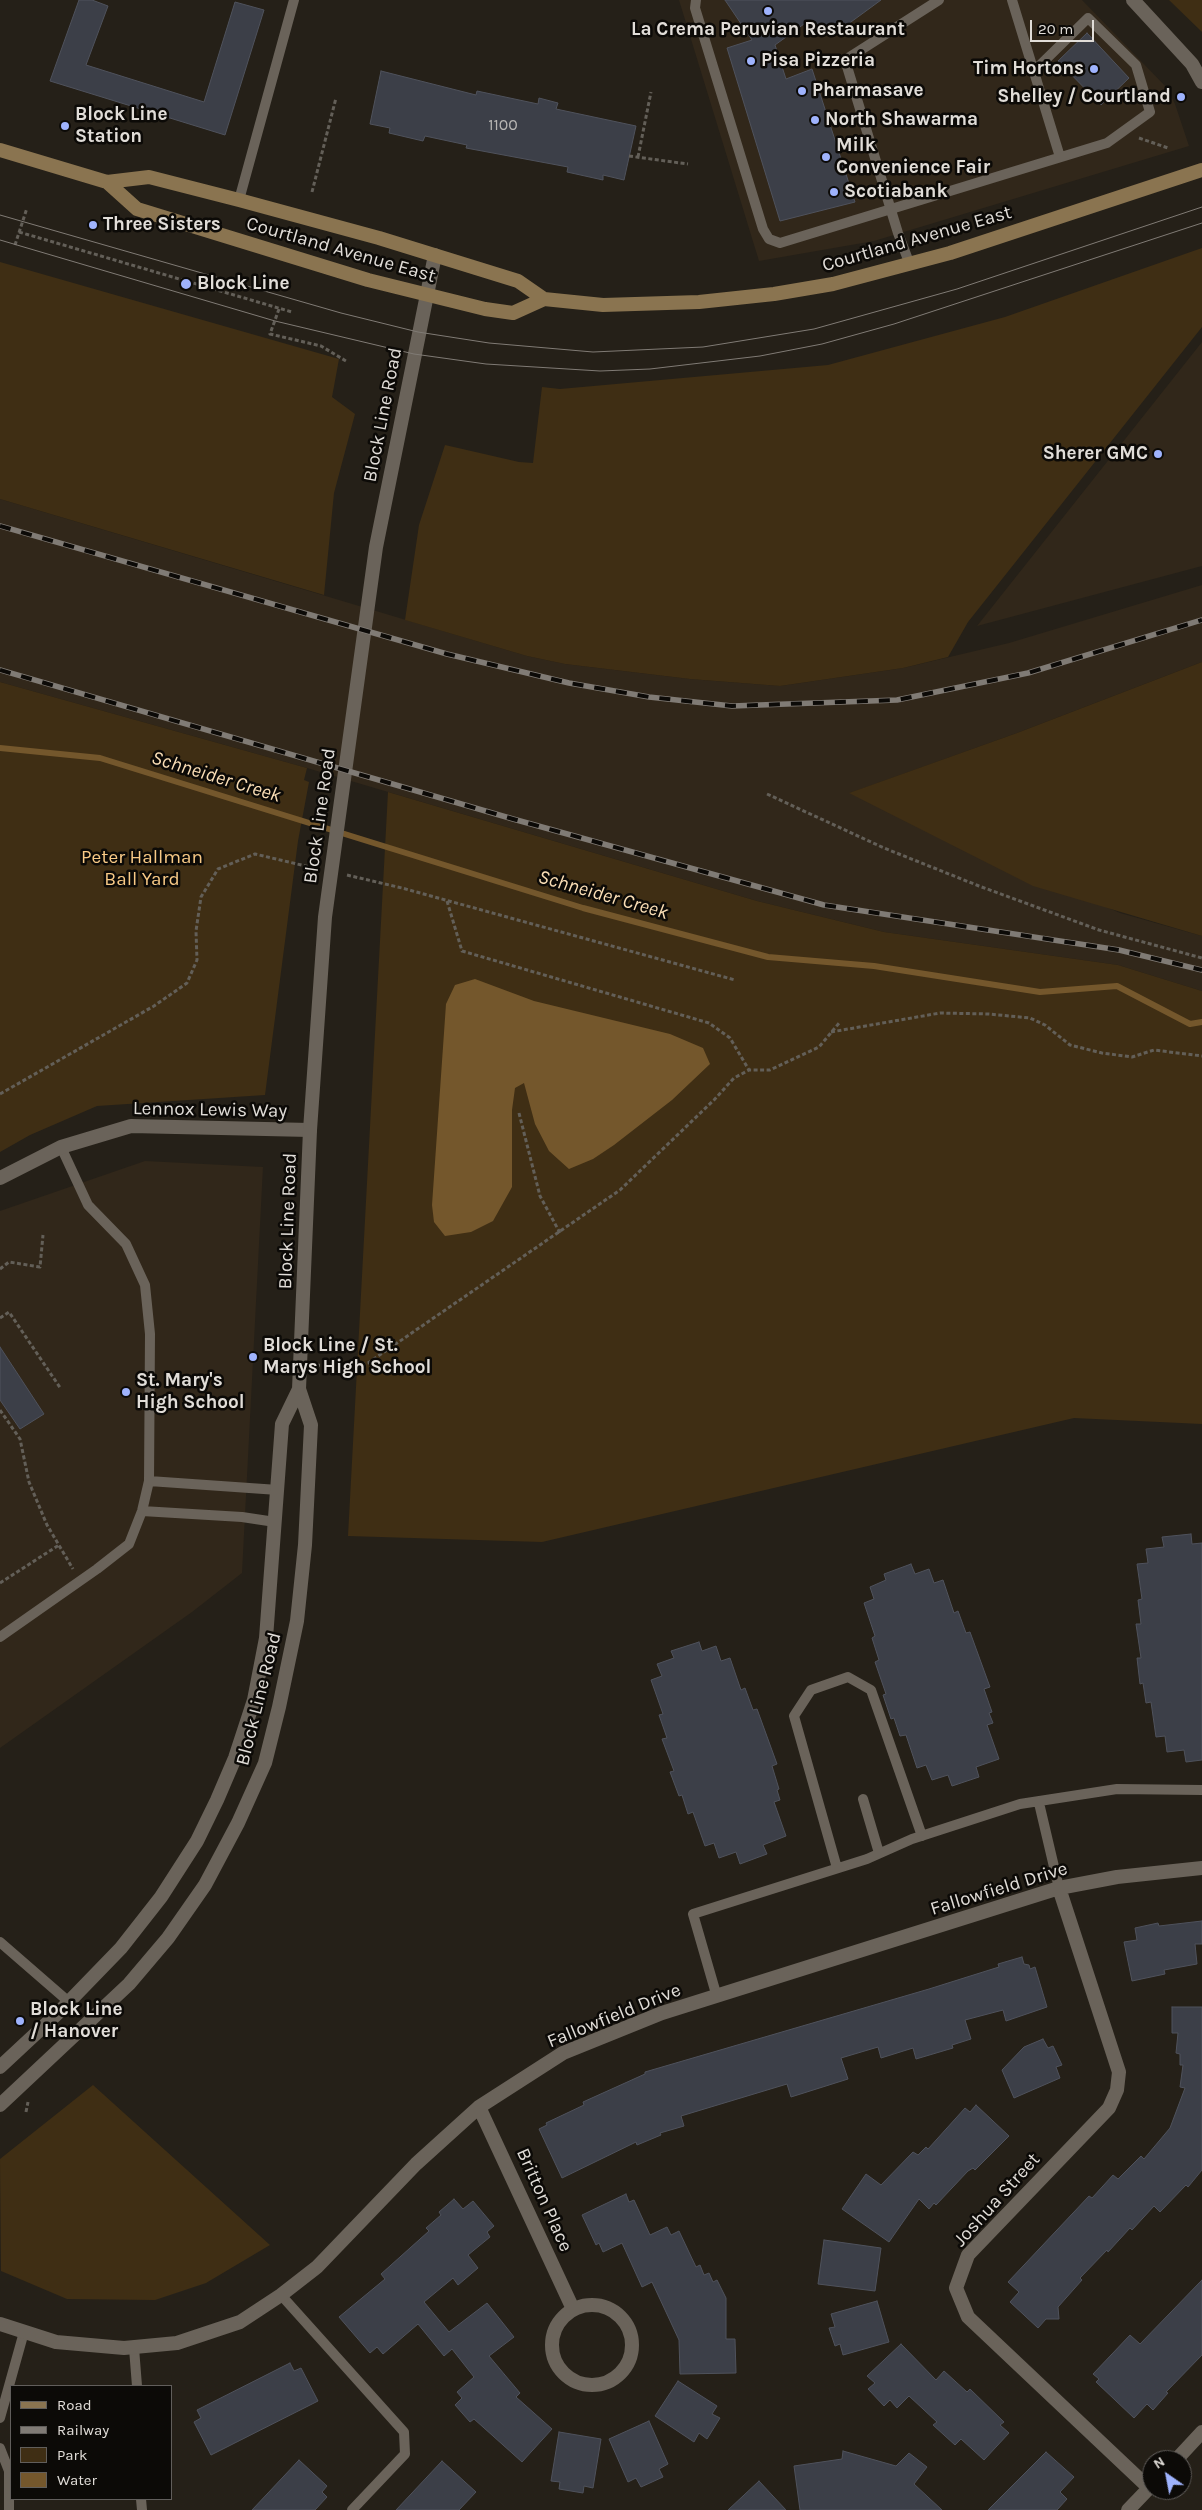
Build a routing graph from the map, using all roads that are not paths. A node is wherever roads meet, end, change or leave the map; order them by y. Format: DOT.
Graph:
graph roads {
  1 [pos="294,0"];
  2 [pos="696,0"];
  3 [pos="939,0"];
  4 [pos="1012,0"];
  5 [pos="1133,0"];
  6 [pos="1034,72"];
  7 [pos="1202,82"];
  8 [pos="0,150"];
  9 [pos="1060,157"];
  10 [pos="1202,170"];
  11 [pos="107,182"];
  12 [pos="238,200"];
  13 [pos="890,209"];
  14 [pos="435,255"];
  15 [pos="910,265"];
  16 [pos="426,294"];
  17 [pos="544,299"];
  18 [pos="310,1130"];
  19 [pos="61,1147"];
  20 [pos="0,1178"];
  21 [pos="299,1389"];
  22 [pos="148,1482"];
  23 [pos="278,1490"];
  24 [pos="142,1511"];
  25 [pos="275,1522"];
  26 [pos="0,1637"];
  27 [pos="1202,1790"];
  28 [pos="863,1799"];
  29 [pos="1038,1803"];
  30 [pos="922,1836"];
  31 [pos="879,1854"];
  32 [pos="837,1868"];
  33 [pos="1202,1868"];
  34 [pos="1059,1888"];
  35 [pos="0,1942"];
  36 [pos="718,1996"];
  37 [pos="69,2002"];
  38 [pos="0,2066"];
  39 [pos="0,2106"];
  40 [pos="479,2107"];
  41 [pos="281,2295"];
  42 [pos="573,2309"];
  43 [pos="1,2322"];
  44 [pos="24,2332"];
  45 [pos="134,2348"];
  46 [pos="137,2385"];
  47 [pos="0,2418"];
  48 [pos="1202,2432"];
  49 [pos="0,2448"];
  50 [pos="1185,2450"];
  51 [pos="1142,2480"];
  52 [pos="1142,2495"];
  53 [pos="8,2510"];
  54 [pos="352,2510"];
  55 [pos="1128,2510"];
  1 -- 12 [label="lane"];
  2 -- 13 [label="lane"];
  3 -- 13 [label="lane"];
  4 -- 6 [label="lane"];
  5 -- 7 [label="street"];
  6 -- 9 [label="lane"];
  6 -- 9 [label="lane"];
  8 -- 11 [label="main road, Courtland Avenue East"];
  9 -- 13 [label="lane"];
  10 -- 15 [label="main road, Courtland Avenue East"];
  11 -- 12 [label="main road, Courtland Avenue East"];
  11 -- 16 [label="main road, Courtland Avenue East"];
  12 -- 14 [label="main road, Courtland Avenue East"];
  13 -- 15 [label="lane"];
  14 -- 16 [label="street, Block Line Road"];
  14 -- 17 [label="main road, Courtland Avenue East"];
  15 -- 17 [label="main road, Courtland Avenue East"];
  16 -- 17 [label="main road, Courtland Avenue East"];
  16 -- 18 [label="street, Block Line Road"];
  18 -- 19 [label="street, Lennox Lewis Way"];
  18 -- 21 [label="street, Block Line Road"];
  19 -- 20 [label="street, Lennox Lewis Way"];
  19 -- 22 [label="lane"];
  21 -- 23 [label="street, Block Line Road"];
  21 -- 39 [label="street, Block Line Road"];
  22 -- 23 [label="lane"];
  22 -- 24 [label="lane"];
  23 -- 25 [label="street, Block Line Road"];
  24 -- 25 [label="lane"];
  24 -- 26 [label="lane"];
  25 -- 37 [label="street, Block Line Road"];
  27 -- 29 [label="lane"];
  28 -- 31 [label="lane"];
  29 -- 30 [label="lane"];
  29 -- 34 [label="lane"];
  30 -- 31 [label="lane"];
  30 -- 32 [label="lane"];
  31 -- 32 [label="lane"];
  32 -- 36 [label="lane"];
  33 -- 34 [label="street, Fallowfield Drive"];
  34 -- 36 [label="street, Fallowfield Drive"];
  34 -- 51 [label="street, Joshua Street"];
  35 -- 37 [label="lane"];
  36 -- 40 [label="street, Fallowfield Drive"];
  37 -- 38 [label="street, Block Line Road"];
  40 -- 41 [label="street, Fallowfield Drive"];
  40 -- 42 [label="street, Britton Place"];
  41 -- 45 [label="street, Fallowfield Drive"];
  41 -- 54 [label="lane"];
  42 -- 42 [label="street"];
  43 -- 44 [label="street, Fallowfield Drive"];
  44 -- 45 [label="street, Fallowfield Drive"];
  44 -- 47 [label="lane"];
  45 -- 46 [label="lane"];
  48 -- 50 [label="street"];
  49 -- 53 [label="lane"];
  52 -- 55 [label="street"];
}
